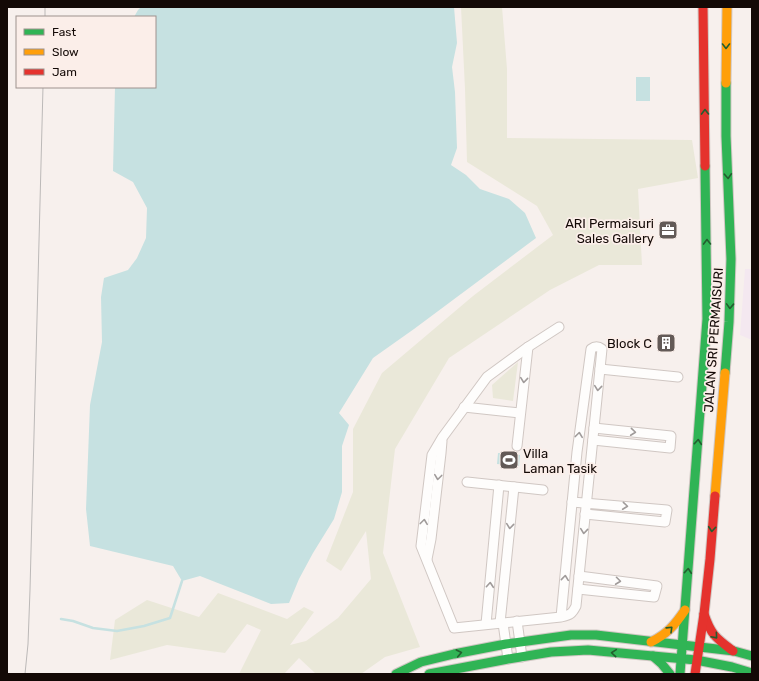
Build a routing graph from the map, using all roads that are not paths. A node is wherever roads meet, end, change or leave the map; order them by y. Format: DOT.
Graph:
graph roads {
  1 [pos="703,7"];
  2 [pos="726,7"];
  3 [pos="726,136"];
  4 [pos="711,149"];
  5 [pos="559,327"];
  6 [pos="528,347"];
  7 [pos="600,369"];
  8 [pos="678,377"];
  9 [pos="464,407"];
  10 [pos="520,413"];
  11 [pos="594,428"];
  12 [pos="593,440"];
  13 [pos="517,446"];
  14 [pos="467,482"];
  15 [pos="499,485"];
  16 [pos="514,487"];
  17 [pos="543,490"];
  18 [pos="572,502"];
  19 [pos="587,503"];
  20 [pos="585,514"];
  21 [pos="579,576"];
  22 [pos="578,589"];
  23 [pos="685,610"];
  24 [pos="704,614"];
  25 [pos="561,617"];
  26 [pos="517,621"];
  27 [pos="502,623"];
  28 [pos="486,624"];
  29 [pos="520,642"];
  30 [pos="651,642"];
  31 [pos="506,644"];
  32 [pos="682,645"];
  33 [pos="698,647"];
  34 [pos="734,652"];
  35 [pos="653,656"];
  36 [pos="752,656"];
  37 [pos="522,657"];
  38 [pos="508,659"];
  39 [pos="681,659"];
  40 [pos="696,660"];
  41 [pos="732,667"];
  42 [pos="752,673"];
  43 [pos="396,674"];
  44 [pos="430,674"];
  45 [pos="670,674"];
  46 [pos="680,674"];
  47 [pos="695,674"];
  48 [pos="715,674"];
  4 -- 1 [label="street, JALAN SRI PERMAISURI, one-way"];
  2 -- 3 [label="street, JALAN SRI PERMAISURI, one-way"];
  3 -- 4 [label="street"];
  3 -- 24 [label="street, JALAN SRI PERMAISURI, one-way"];
  23 -- 4 [label="street, JALAN SRI PERMAISURI, one-way"];
  5 -- 6 [label="street"];
  6 -- 9 [label="street"];
  6 -- 10 [label="street, one-way"];
  7 -- 8 [label="street"];
  7 -- 11 [label="street, one-way"];
  18 -- 7 [label="street, one-way"];
  9 -- 10 [label="street"];
  9 -- 28 [label="street"];
  10 -- 13 [label="street"];
  11 -- 12 [label="street"];
  11 -- 12 [label="street, one-way"];
  12 -- 19 [label="street"];
  14 -- 15 [label="street"];
  15 -- 16 [label="street"];
  28 -- 15 [label="street, one-way"];
  16 -- 17 [label="street"];
  16 -- 27 [label="street, one-way"];
  18 -- 19 [label="street"];
  25 -- 18 [label="street, one-way"];
  19 -- 20 [label="street"];
  19 -- 20 [label="street, one-way"];
  20 -- 21 [label="street, one-way"];
  21 -- 22 [label="street"];
  21 -- 22 [label="street, one-way"];
  22 -- 25 [label="street"];
  30 -- 23 [label="street, one-way"];
  23 -- 32 [label="street, JALAN SRI PERMAISURI"];
  24 -- 33 [label="street, JALAN SRI PERMAISURI"];
  24 -- 34 [label="street, one-way"];
  25 -- 26 [label="street"];
  26 -- 27 [label="street"];
  26 -- 29 [label="street"];
  27 -- 28 [label="street"];
  27 -- 31 [label="street"];
  29 -- 30 [label="street"];
  29 -- 31 [label="street"];
  29 -- 37 [label="street"];
  30 -- 32 [label="street"];
  31 -- 38 [label="street"];
  43 -- 31 [label="street, one-way"];
  32 -- 33 [label="street"];
  32 -- 39 [label="street, JALAN SRI PERMAISURI"];
  33 -- 34 [label="street"];
  33 -- 40 [label="street, JALAN SRI PERMAISURI"];
  34 -- 36 [label="street"];
  35 -- 37 [label="street, one-way"];
  35 -- 39 [label="street"];
  35 -- 45 [label="street"];
  37 -- 38 [label="street"];
  38 -- 44 [label="street"];
  39 -- 40 [label="street"];
  39 -- 46 [label="street, JALAN SRI PERMAISURI"];
  40 -- 41 [label="street"];
  40 -- 47 [label="street, JALAN SRI PERMAISURI"];
  41 -- 42 [label="street"];
  41 -- 48 [label="street"];
}
